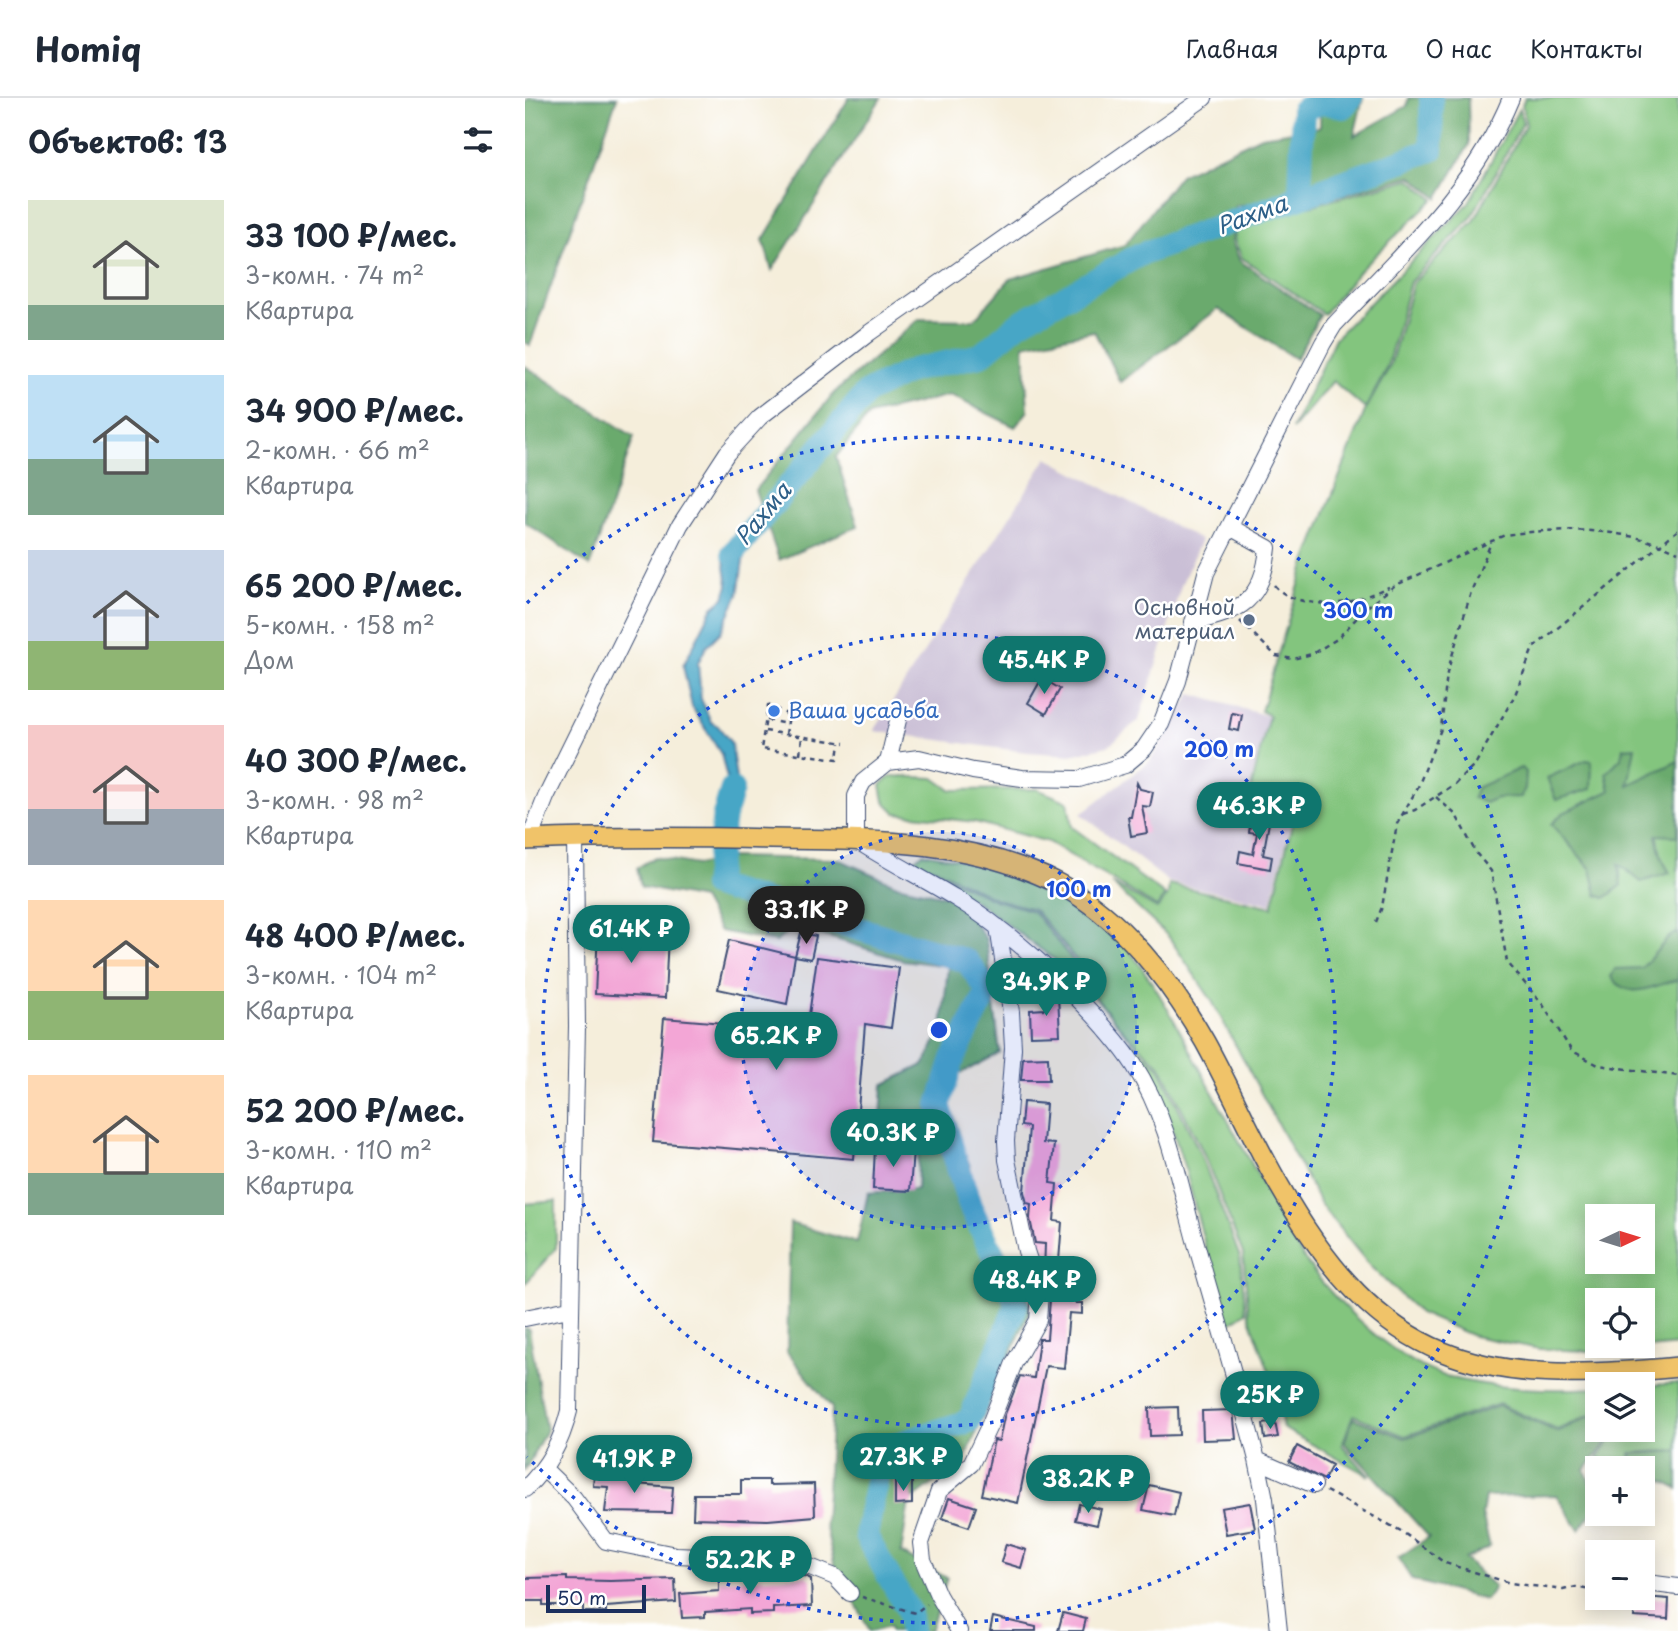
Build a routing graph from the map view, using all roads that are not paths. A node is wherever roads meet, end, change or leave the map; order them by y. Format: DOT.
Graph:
graph roads {
  1 [pos="1203,98"];
  2 [pos="1511,98"];
  3 [pos="1230,527"];
  4 [pos="1193,622"];
  5 [pos="899,716"];
  6 [pos="888,762"];
  7 [pos="575,839"];
  8 [pos="527,840"];
  9 [pos="856,840"];
  10 [pos="998,927"];
  11 [pos="569,1309"];
  12 [pos="525,1318"];
  13 [pos="1678,1367"];
  14 [pos="1257,1460"];
  15 [pos="545,1470"];
  16 [pos="1314,1485"];
  17 [pos="525,1489"];
  18 [pos="1655,1584"];
  19 [pos="1678,1587"];
  20 [pos="850,1593"];
  21 [pos="959,1631"];
  22 [pos="1279,1631"];
  1 -- 8 [label="street"];
  2 -- 3 [label="street"];
  3 -- 4 [label="street"];
  3 -- 4 [label="street"];
  4 -- 6 [label="street"];
  5 -- 6 [label="street"];
  6 -- 9 [label="street"];
  7 -- 8 [label="main road"];
  7 -- 9 [label="main road"];
  7 -- 11 [label="street"];
  9 -- 10 [label="street"];
  9 -- 13 [label="main road"];
  10 -- 14 [label="street"];
  10 -- 21 [label="street"];
  11 -- 12 [label="street"];
  11 -- 15 [label="street"];
  14 -- 16 [label="street"];
  14 -- 22 [label="street"];
  15 -- 17 [label="street"];
  15 -- 20 [label="street"];
  18 -- 19 [label="street"];
}
